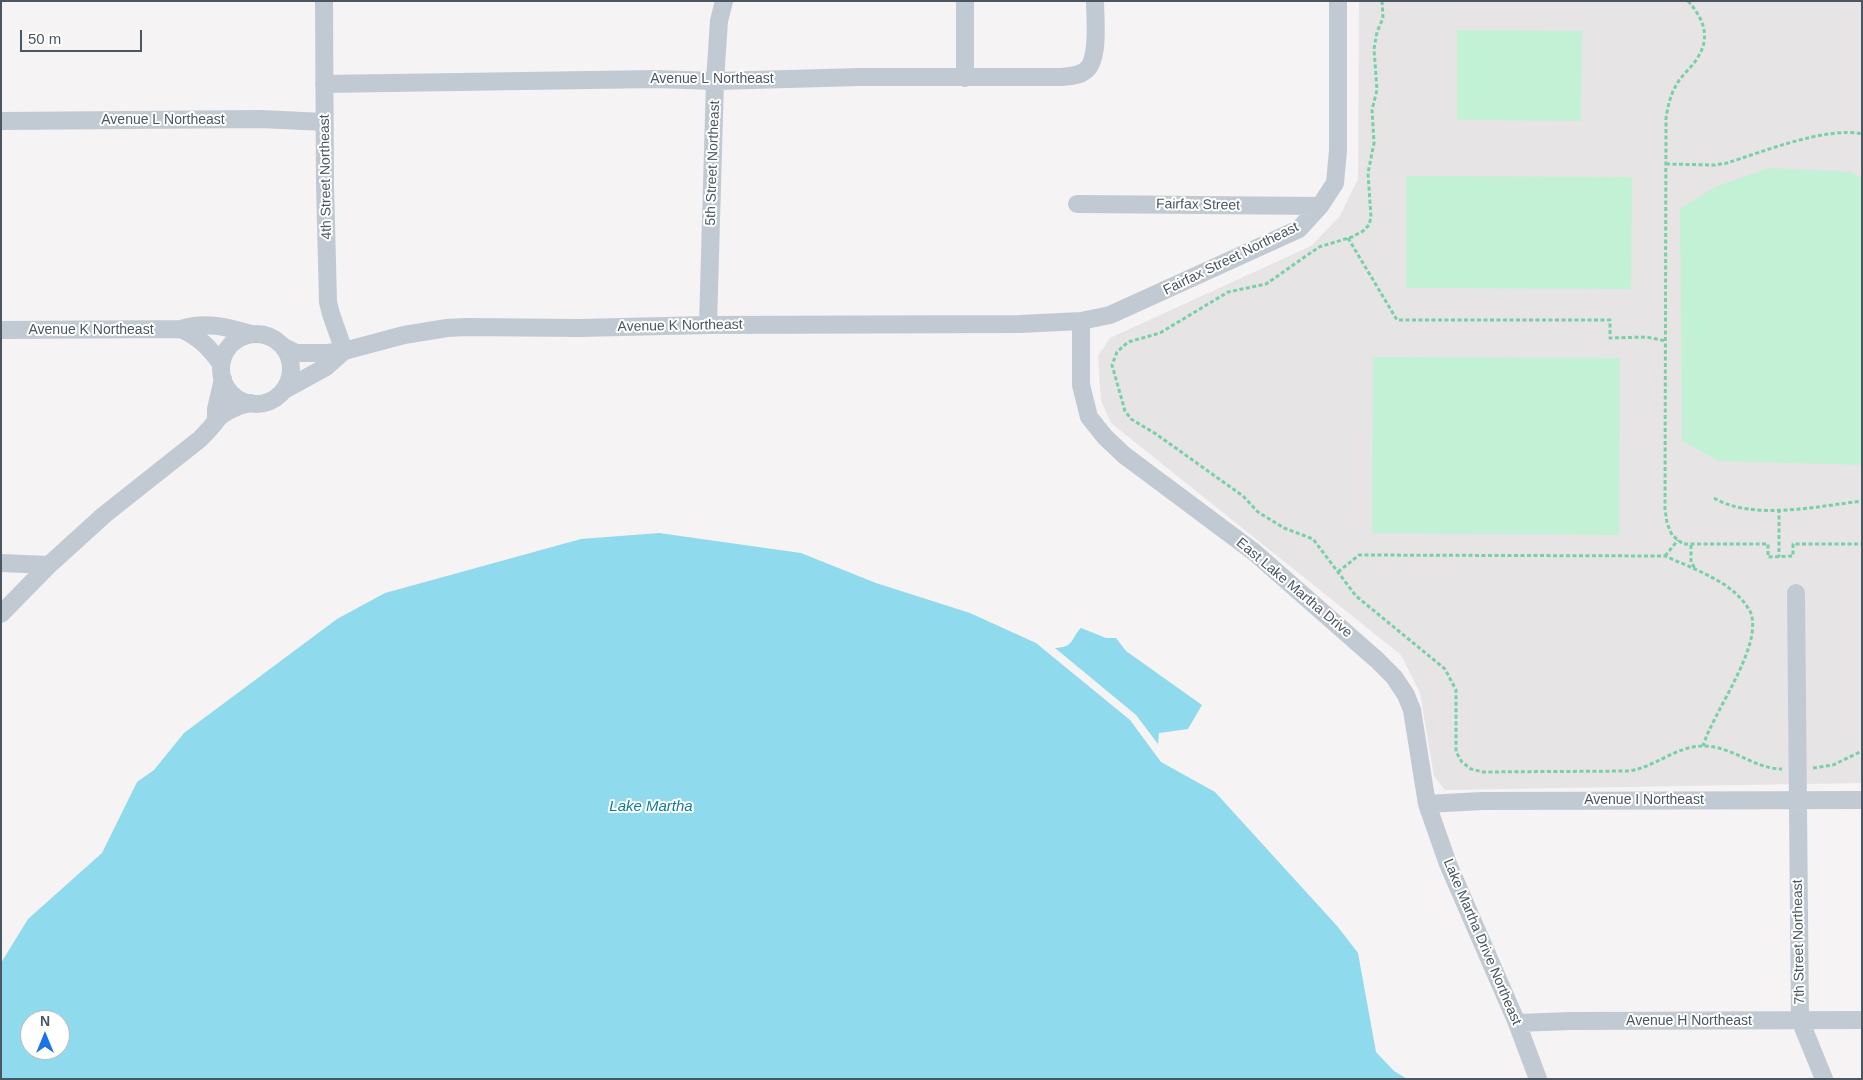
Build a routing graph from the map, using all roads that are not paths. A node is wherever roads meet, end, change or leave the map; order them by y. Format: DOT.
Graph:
graph roads {
  1 [pos="324,1"];
  2 [pos="724,1"];
  3 [pos="965,1"];
  4 [pos="1095,1"];
  5 [pos="1338,1"];
  6 [pos="965,78"];
  7 [pos="715,81"];
  8 [pos="324,84"];
  9 [pos="1,122"];
  10 [pos="324,122"];
  11 [pos="1077,204"];
  12 [pos="1320,206"];
  13 [pos="1081,321"];
  14 [pos="1020,324"];
  15 [pos="708,325"];
  16 [pos="181,329"];
  17 [pos="1,330"];
  18 [pos="252,334"];
  19 [pos="284,348"];
  20 [pos="344,351"];
  21 [pos="222,371"];
  22 [pos="284,390"];
  23 [pos="252,403"];
  24 [pos="216,419"];
  25 [pos="1,563"];
  26 [pos="49,565"];
  27 [pos="1796,593"];
  28 [pos="1,614"];
  29 [pos="1798,800"];
  30 [pos="1862,800"];
  31 [pos="1427,804"];
  32 [pos="1800,1020"];
  33 [pos="1862,1020"];
  34 [pos="1517,1024"];
  35 [pos="1538,1079"];
  36 [pos="1824,1079"];
  1 -- 8 [label="street, 4th Street Northeast"];
  2 -- 7 [label="street, 5th Street Northeast"];
  3 -- 6 [label="street"];
  4 -- 6 [label="street, Avenue L Northeast"];
  5 -- 12 [label="street, Fairfax Street Northeast"];
  6 -- 7 [label="street, Avenue L Northeast"];
  7 -- 8 [label="street, Avenue L Northeast"];
  7 -- 15 [label="street, 5th Street Northeast"];
  8 -- 10 [label="street, 4th Street Northeast"];
  9 -- 10 [label="street, Avenue L Northeast"];
  10 -- 20 [label="street, 4th Street Northeast"];
  11 -- 12 [label="street, Fairfax Street"];
  12 -- 13 [label="street, Fairfax Street Northeast"];
  13 -- 14 [label="street, Fairfax Street Northeast"];
  13 -- 31 [label="street, East Lake Martha Drive"];
  14 -- 15 [label="street, Avenue K Northeast"];
  15 -- 20 [label="street, Avenue K Northeast"];
  16 -- 17 [label="street, Avenue K Northeast"];
  16 -- 18 [label="street, Avenue K Northeast"];
  16 -- 21 [label="street"];
  18 -- 19 [label="street"];
  18 -- 21 [label="street"];
  19 -- 20 [label="street, Avenue K Northeast"];
  19 -- 22 [label="street"];
  20 -- 22 [label="street, Avenue K Northeast"];
  21 -- 23 [label="street"];
  21 -- 24 [label="street"];
  22 -- 23 [label="street"];
  23 -- 24 [label="street"];
  24 -- 26 [label="street"];
  25 -- 26 [label="street"];
  26 -- 28 [label="street"];
  27 -- 29 [label="street, 7th Street Northeast"];
  29 -- 30 [label="street, Avenue I Northeast"];
  29 -- 31 [label="street, Avenue I Northeast"];
  29 -- 32 [label="street, 7th Street Northeast"];
  31 -- 34 [label="street, Lake Martha Drive Northeast"];
  32 -- 33 [label="street, Avenue H Northeast"];
  32 -- 34 [label="street, Avenue H Northeast"];
  32 -- 36 [label="street, 7th Street Northeast"];
  34 -- 35 [label="street, Lake Martha Drive Northeast"];
}
